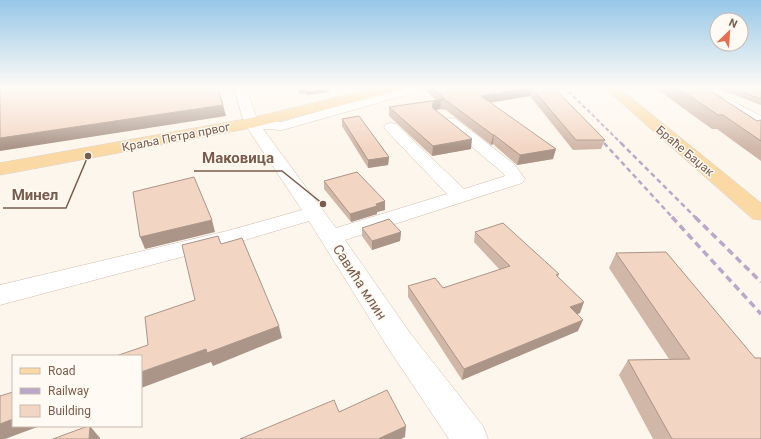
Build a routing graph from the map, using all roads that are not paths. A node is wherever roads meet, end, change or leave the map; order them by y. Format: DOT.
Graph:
graph roads {
  1 [pos="247,107"];
  2 [pos="294,107"];
  3 [pos="319,107"];
  4 [pos="346,107"];
  5 [pos="634,107"];
  6 [pos="734,107"];
  7 [pos="440,114"];
  8 [pos="761,122"];
  9 [pos="252,123"];
  10 [pos="391,127"];
  11 [pos="0,169"];
  12 [pos="461,197"];
  13 [pos="314,213"];
  14 [pos="761,214"];
  15 [pos="331,238"];
  16 [pos="0,295"];
  17 [pos="470,439"];
  1 -- 9 [label="street, Савића млин"];
  2 -- 9 [label="street"];
  3 -- 9 [label="main road, Краља Петра првог"];
  4 -- 9 [label="street"];
  5 -- 14 [label="main road, Браће Баџак"];
  6 -- 8 [label="street"];
  7 -- 12 [label="street"];
  9 -- 11 [label="main road, Краља Петра првог"];
  9 -- 13 [label="street, Савића млин"];
  10 -- 12 [label="street"];
  12 -- 15 [label="street"];
  13 -- 15 [label="street, Савића млин"];
  13 -- 16 [label="street"];
  15 -- 17 [label="street, Савића млин"];
}
